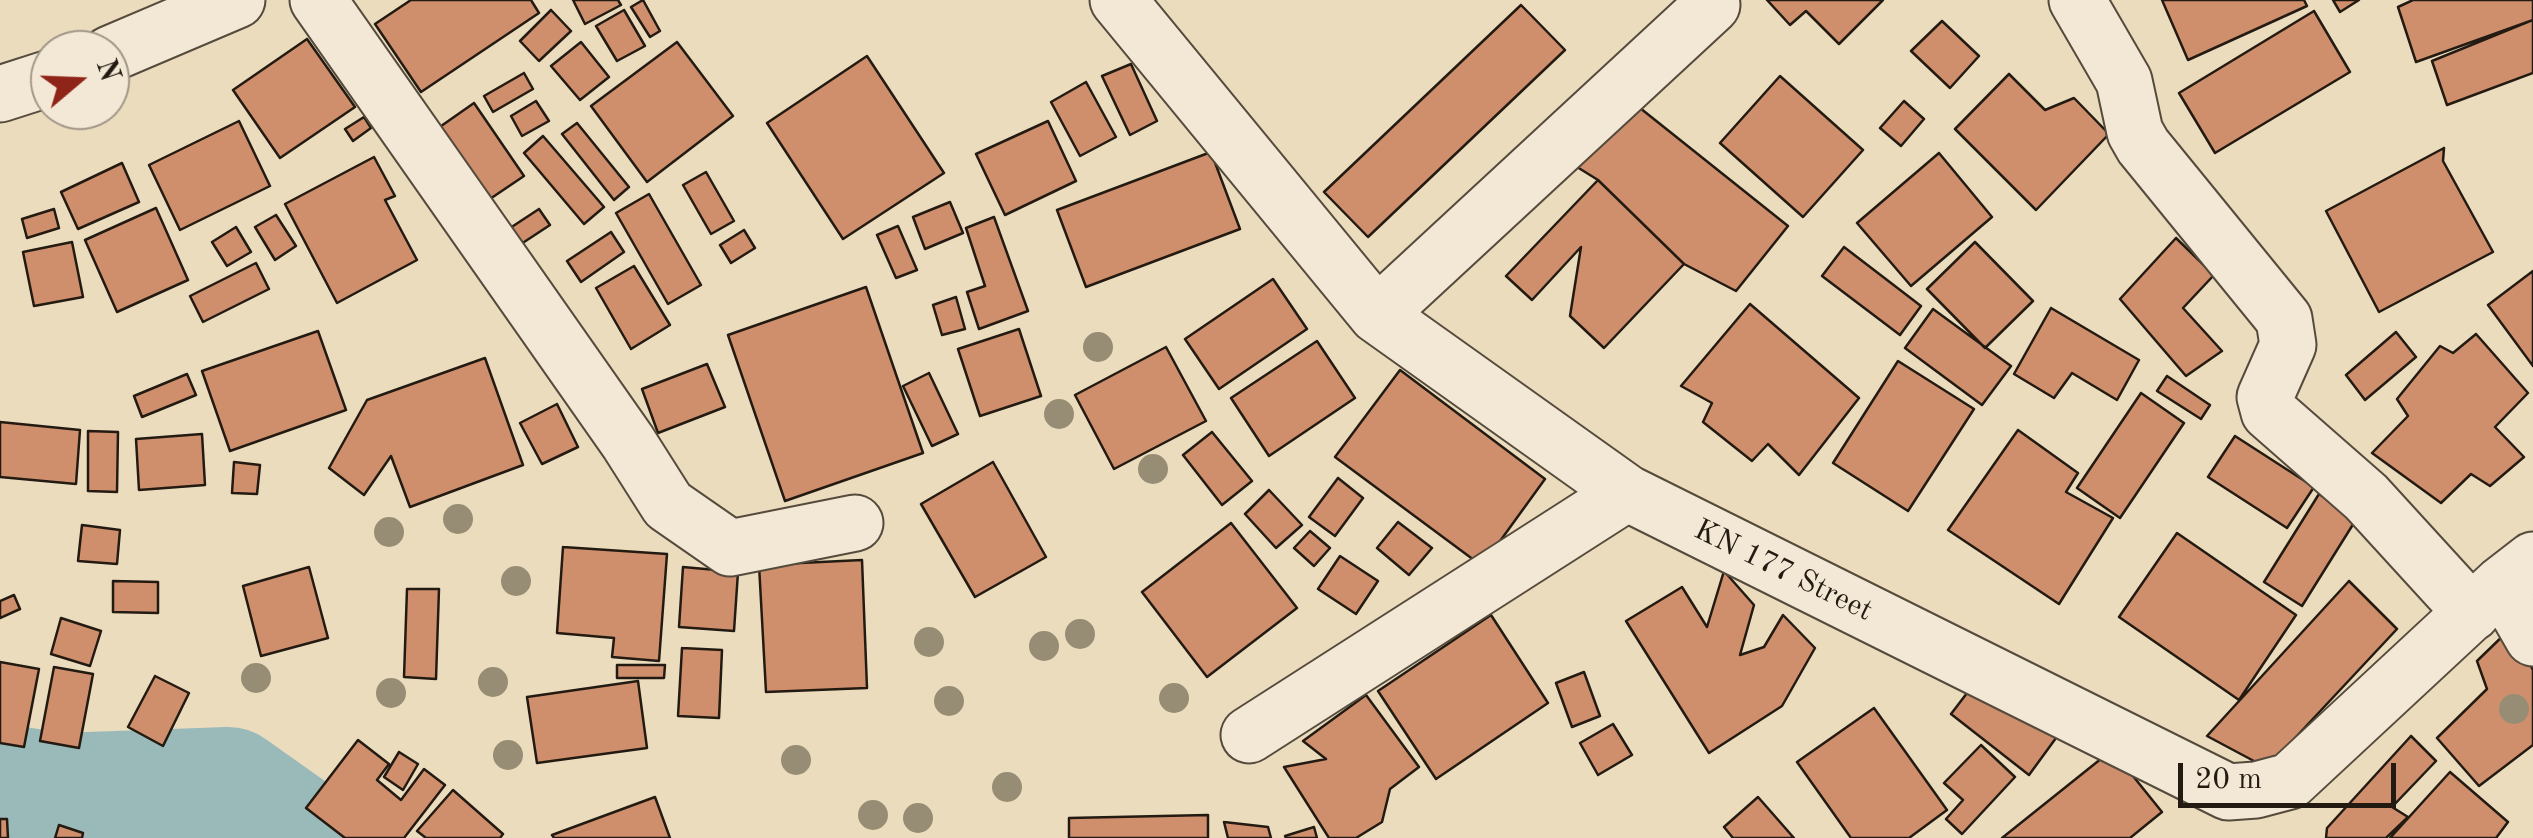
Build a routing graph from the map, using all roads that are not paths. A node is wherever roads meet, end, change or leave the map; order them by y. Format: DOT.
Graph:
graph roads {
  1 [pos="237,0"];
  2 [pos="318,0"];
  3 [pos="1118,0"];
  4 [pos="2077,0"];
  5 [pos="1712,5"];
  6 [pos="130,45"];
  7 [pos="30,84"];
  8 [pos="0,94"];
  9 [pos="1377,315"];
  10 [pos="1627,493"];
  11 [pos="855,523"];
  12 [pos="2502,586"];
  13 [pos="2533,638"];
  14 [pos="1249,734"];
  1 -- 6 [label="street"];
  2 -- 11 [label="street"];
  3 -- 9 [label="street, KN 177 Street"];
  4 -- 12 [label="street"];
  5 -- 9 [label="street"];
  7 -- 8 [label="street"];
  9 -- 10 [label="street, KN 177 Street"];
  10 -- 12 [label="street, KN 177 Street"];
  10 -- 14 [label="street"];
  12 -- 13 [label="street"];
}
